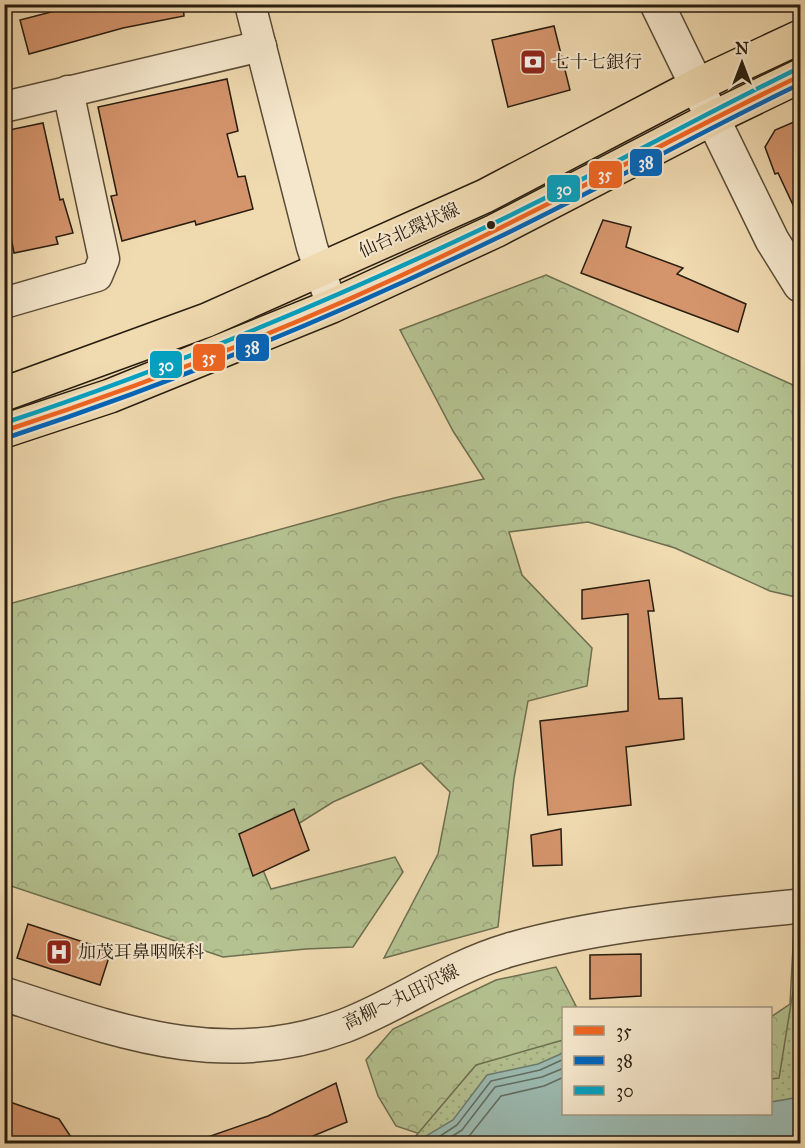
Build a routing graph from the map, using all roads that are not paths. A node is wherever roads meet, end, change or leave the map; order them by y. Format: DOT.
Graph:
graph roads {
  1 [pos="250,4"];
  2 [pos="657,4"];
  3 [pos="801,37"];
  4 [pos="261,46"];
  5 [pos="801,76"];
  6 [pos="695,86"];
  7 [pos="68,91"];
  8 [pos="4,107"];
  9 [pos="711,118"];
  10 [pos="318,270"];
  11 [pos="801,285"];
  12 [pos="4,303"];
  13 [pos="332,306"];
  14 [pos="4,394"];
  15 [pos="4,431"];
  16 [pos="801,906"];
  17 [pos="4,994"];
  1 -- 4 [label="street"];
  2 -- 6 [label="street"];
  3 -- 6 [label="main road, 仙台北環状線"];
  4 -- 7 [label="street"];
  4 -- 10 [label="street"];
  5 -- 9 [label="main road, 仙台北環状線"];
  6 -- 9 [label="street"];
  6 -- 10 [label="main road, 仙台北環状線"];
  7 -- 8 [label="street"];
  7 -- 12 [label="street"];
  9 -- 11 [label="street"];
  9 -- 13 [label="main road, 仙台北環状線"];
  10 -- 13 [label="street"];
  10 -- 14 [label="main road, 仙台北環状線"];
  13 -- 15 [label="main road, 仙台北環状線"];
  16 -- 17 [label="street, 高柳～丸田沢線"];
}
